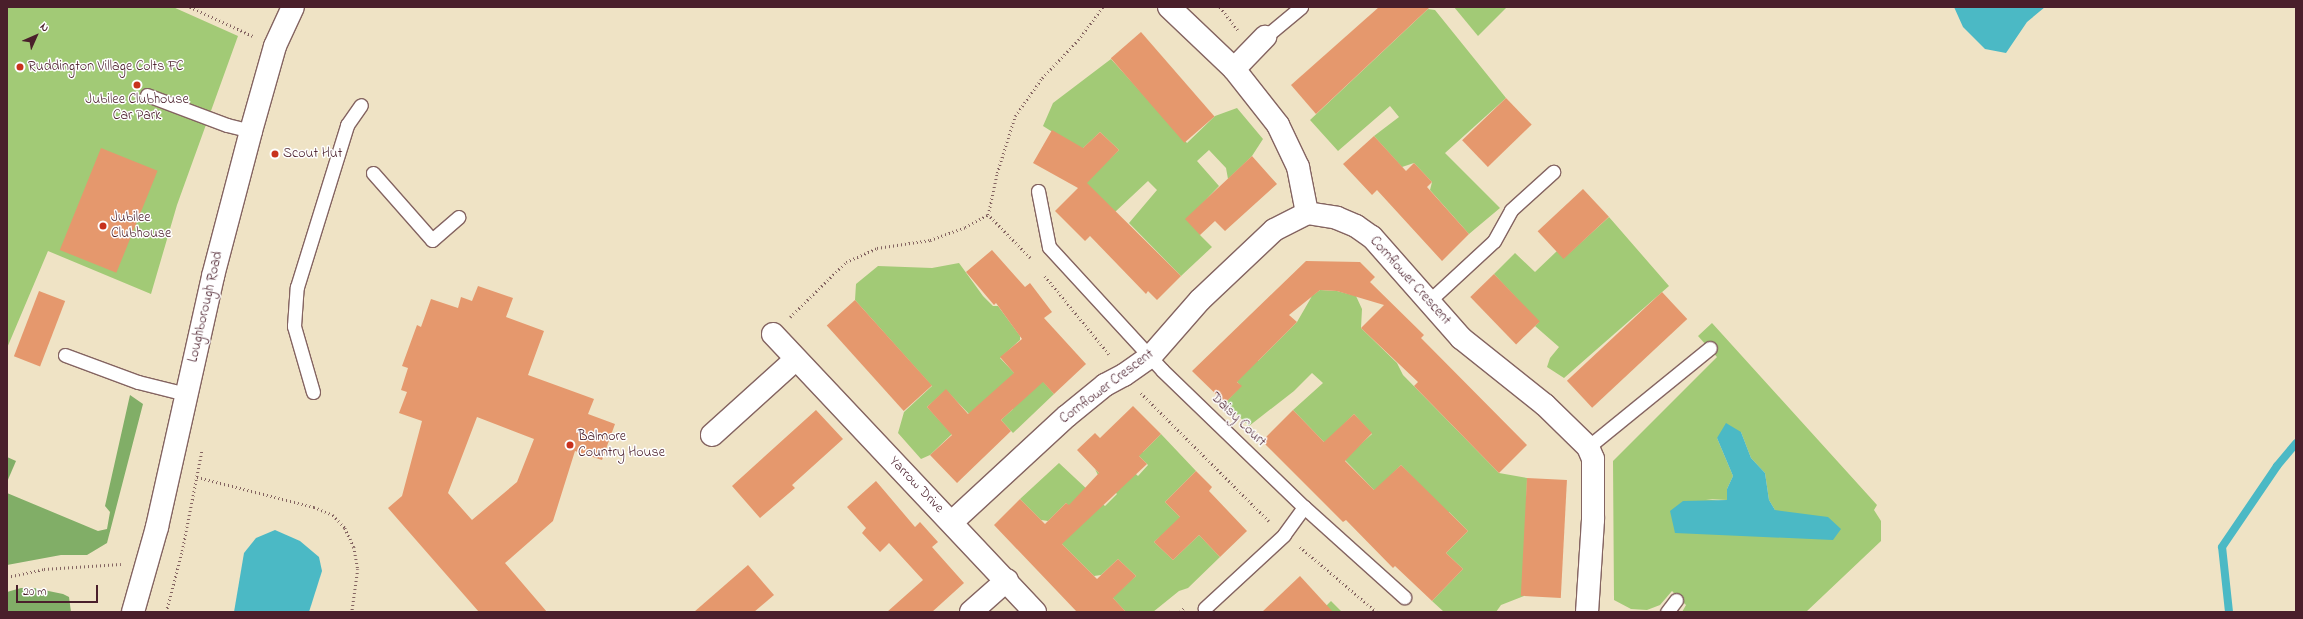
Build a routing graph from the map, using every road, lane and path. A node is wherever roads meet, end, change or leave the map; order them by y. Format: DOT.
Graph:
graph roads {
  1 [pos="190,7"];
  2 [pos="293,7"];
  3 [pos="1169,7"];
  4 [pos="1220,7"];
  5 [pos="1301,7"];
  6 [pos="1239,32"];
  7 [pos="1265,37"];
  8 [pos="275,46"];
  9 [pos="1234,69"];
  10 [pos="147,95"];
  11 [pos="361,105"];
  12 [pos="251,131"];
  13 [pos="1553,172"];
  14 [pos="373,173"];
  15 [pos="1038,191"];
  16 [pos="1307,213"];
  17 [pos="988,214"];
  18 [pos="458,217"];
  19 [pos="1429,301"];
  20 [pos="780,327"];
  21 [pos="1710,348"];
  22 [pos="65,356"];
  23 [pos="1151,356"];
  24 [pos="795,360"];
  25 [pos="313,392"];
  26 [pos="186,394"];
  27 [pos="712,435"];
  28 [pos="1588,447"];
  29 [pos="197,477"];
  30 [pos="1304,508"];
  31 [pos="952,522"];
  32 [pos="126,564"];
  33 [pos="7,577"];
  34 [pos="1007,580"];
  35 [pos="1404,598"];
  36 [pos="1676,600"];
  37 [pos="1205,608"];
  38 [pos="133,612"];
  39 [pos="352,612"];
  40 [pos="971,612"];
  41 [pos="1035,612"];
  42 [pos="1587,612"];
  43 [pos="1667,612"];
  1 -- 8 [label="path"];
  2 -- 8 [label="street, Loughborough Road"];
  3 -- 9 [label="street"];
  4 -- 6 [label="path"];
  5 -- 7 [label="lane"];
  7 -- 9 [label="street"];
  8 -- 12 [label="street, Loughborough Road"];
  9 -- 16 [label="street"];
  10 -- 12 [label="lane"];
  11 -- 25 [label="lane"];
  12 -- 26 [label="street, Loughborough Road"];
  13 -- 19 [label="lane"];
  14 -- 18 [label="lane"];
  15 -- 23 [label="lane, Daisy Court"];
  16 -- 19 [label="street, Cornflower Crescent"];
  16 -- 23 [label="street, Cornflower Crescent"];
  17 -- 20 [label="path"];
  19 -- 28 [label="street, Cornflower Crescent"];
  20 -- 24 [label="street, Yarrow Drive"];
  21 -- 28 [label="lane"];
  22 -- 26 [label="lane"];
  23 -- 30 [label="lane, Daisy Court"];
  23 -- 31 [label="street, Cornflower Crescent"];
  24 -- 27 [label="street"];
  24 -- 31 [label="street, Yarrow Drive"];
  26 -- 38 [label="street, Loughborough Road"];
  28 -- 42 [label="street"];
  29 -- 39 [label="path"];
  30 -- 35 [label="lane, Daisy Court"];
  30 -- 37 [label="lane"];
  31 -- 34 [label="street, Yarrow Drive"];
  32 -- 33 [label="path"];
  34 -- 40 [label="street"];
  34 -- 41 [label="street, Yarrow Drive"];
  36 -- 43 [label="lane"];
}
